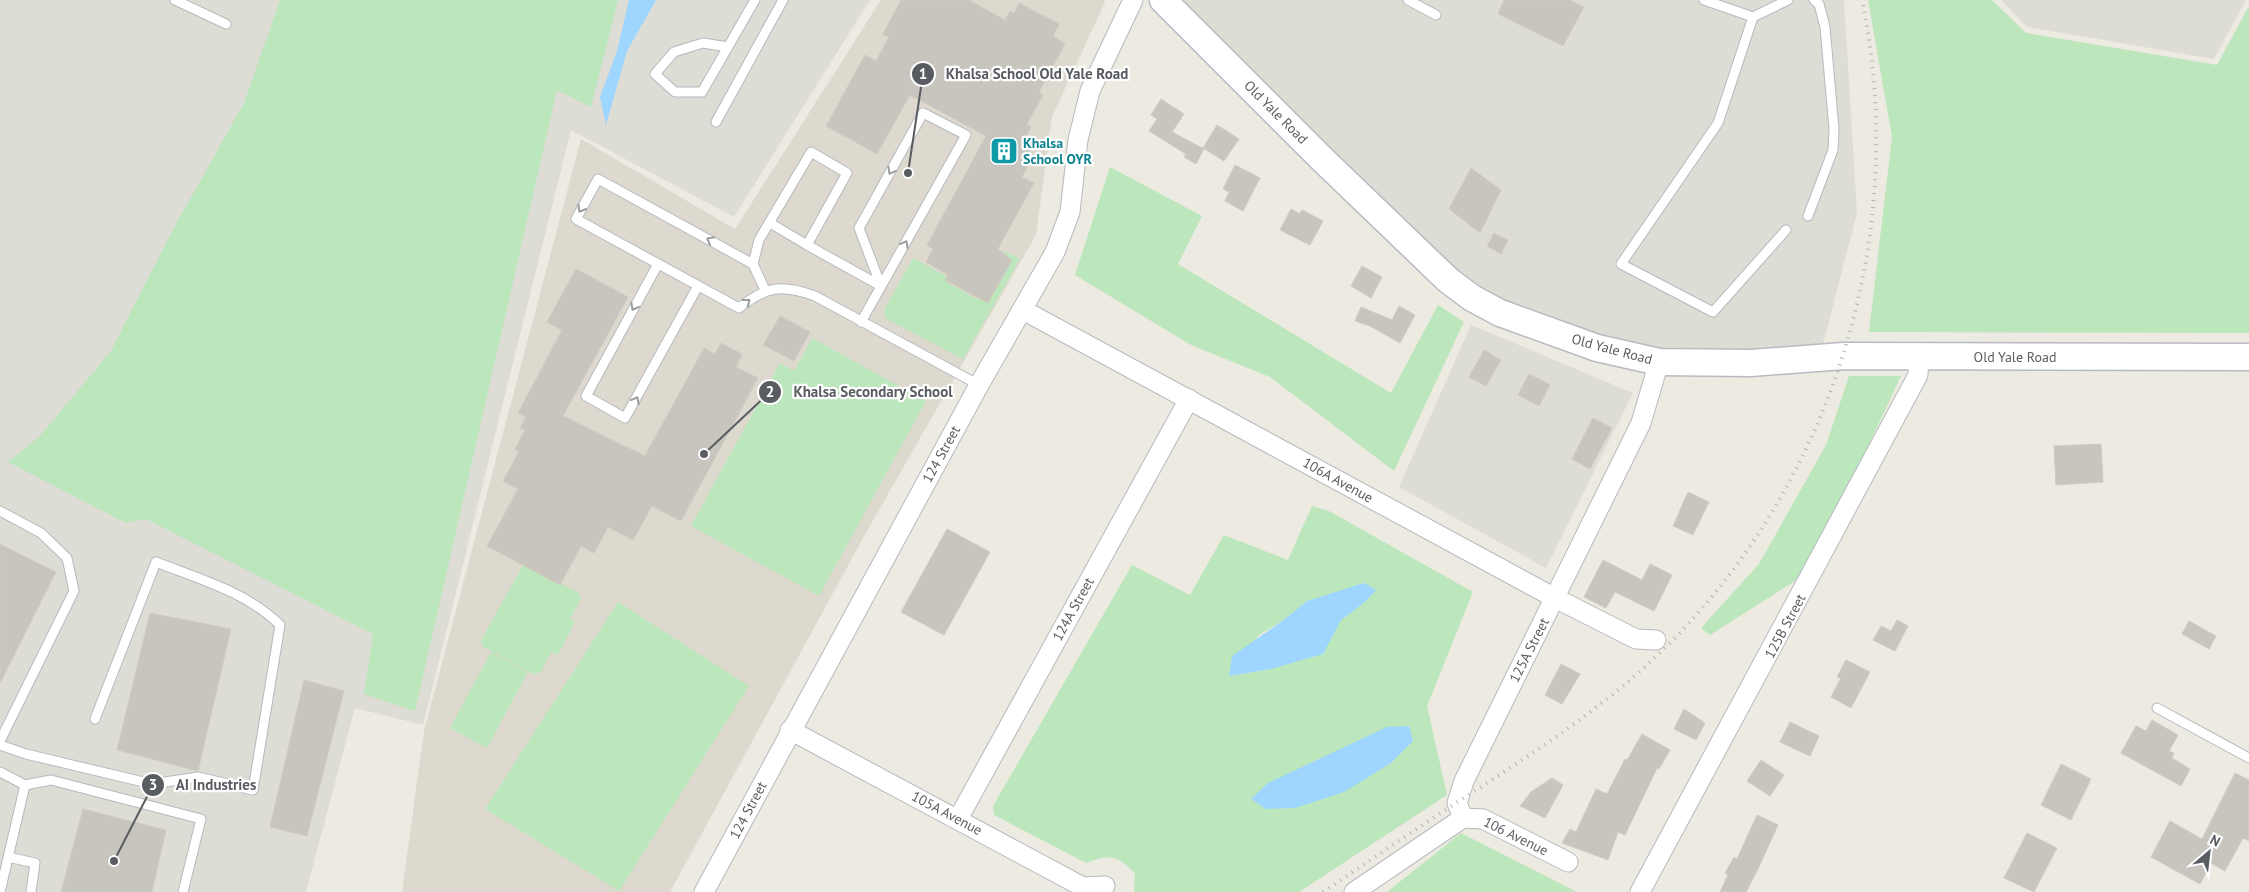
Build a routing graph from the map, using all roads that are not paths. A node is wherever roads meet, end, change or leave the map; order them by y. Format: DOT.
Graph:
graph roads {
  1 [pos="175,0"];
  2 [pos="754,0"];
  3 [pos="783,0"];
  4 [pos="1133,0"];
  5 [pos="1163,0"];
  6 [pos="1408,0"];
  7 [pos="1704,0"];
  8 [pos="1788,0"];
  9 [pos="1814,0"];
  10 [pos="1436,15"];
  11 [pos="1753,17"];
  12 [pos="226,24"];
  13 [pos="728,47"];
  14 [pos="716,122"];
  15 [pos="1808,216"];
  16 [pos="770,223"];
  17 [pos="1786,230"];
  18 [pos="807,245"];
  19 [pos="658,264"];
  20 [pos="753,264"];
  21 [pos="698,286"];
  22 [pos="882,286"];
  23 [pos="765,290"];
  24 [pos="1024,310"];
  25 [pos="861,322"];
  26 [pos="1919,356"];
  27 [pos="2249,356"];
  28 [pos="1659,362"];
  29 [pos="979,385"];
  30 [pos="1189,399"];
  31 [pos="0,511"];
  32 [pos="1555,598"];
  33 [pos="1656,640"];
  34 [pos="2157,708"];
  35 [pos="95,719"];
  36 [pos="790,730"];
  37 [pos="0,741"];
  38 [pos="0,745"];
  39 [pos="2249,758"];
  40 [pos="0,772"];
  41 [pos="25,785"];
  42 [pos="1462,818"];
  43 [pos="958,819"];
  44 [pos="8,857"];
  45 [pos="1568,862"];
  46 [pos="1105,886"];
  47 [pos="0,892"];
  48 [pos="31,892"];
  49 [pos="183,892"];
  50 [pos="704,892"];
  51 [pos="1354,892"];
  52 [pos="1640,892"];
  1 -- 12 [label="lane"];
  2 -- 13 [label="lane"];
  3 -- 14 [label="lane"];
  4 -- 24 [label="street, 124 Street"];
  5 -- 28 [label="main road, Old Yale Road"];
  6 -- 10 [label="lane"];
  7 -- 11 [label="lane"];
  8 -- 11 [label="lane"];
  9 -- 15 [label="lane"];
  11 -- 17 [label="lane"];
  13 -- 13 [label="lane"];
  16 -- 18 [label="lane"];
  16 -- 18 [label="lane"];
  16 -- 20 [label="lane"];
  18 -- 22 [label="lane"];
  20 -- 19 [label="lane, one-way"];
  19 -- 21 [label="lane"];
  19 -- 21 [label="lane, one-way"];
  20 -- 23 [label="lane"];
  21 -- 23 [label="lane, one-way"];
  22 -- 22 [label="lane, one-way"];
  22 -- 25 [label="lane"];
  23 -- 25 [label="lane"];
  24 -- 29 [label="street, 124 Street"];
  24 -- 30 [label="street, 106A Avenue"];
  25 -- 29 [label="lane"];
  26 -- 27 [label="main road, Old Yale Road"];
  26 -- 28 [label="main road, Old Yale Road"];
  26 -- 52 [label="street, 125B Street"];
  28 -- 32 [label="street, 125A Street"];
  29 -- 36 [label="street, 124 Street"];
  30 -- 32 [label="street, 106A Avenue"];
  30 -- 43 [label="street, 124A Street"];
  31 -- 37 [label="lane"];
  32 -- 33 [label="street, 106A Avenue"];
  32 -- 42 [label="street, 125A Street"];
  34 -- 39 [label="lane"];
  35 -- 38 [label="lane"];
  36 -- 43 [label="street, 105A Avenue"];
  36 -- 50 [label="street, 124 Street"];
  40 -- 41 [label="lane"];
  41 -- 44 [label="lane"];
  41 -- 49 [label="lane"];
  42 -- 45 [label="street, 106 Avenue"];
  42 -- 51 [label="street"];
  43 -- 46 [label="street, 105A Avenue"];
  44 -- 47 [label="lane"];
  44 -- 48 [label="lane"];
}
